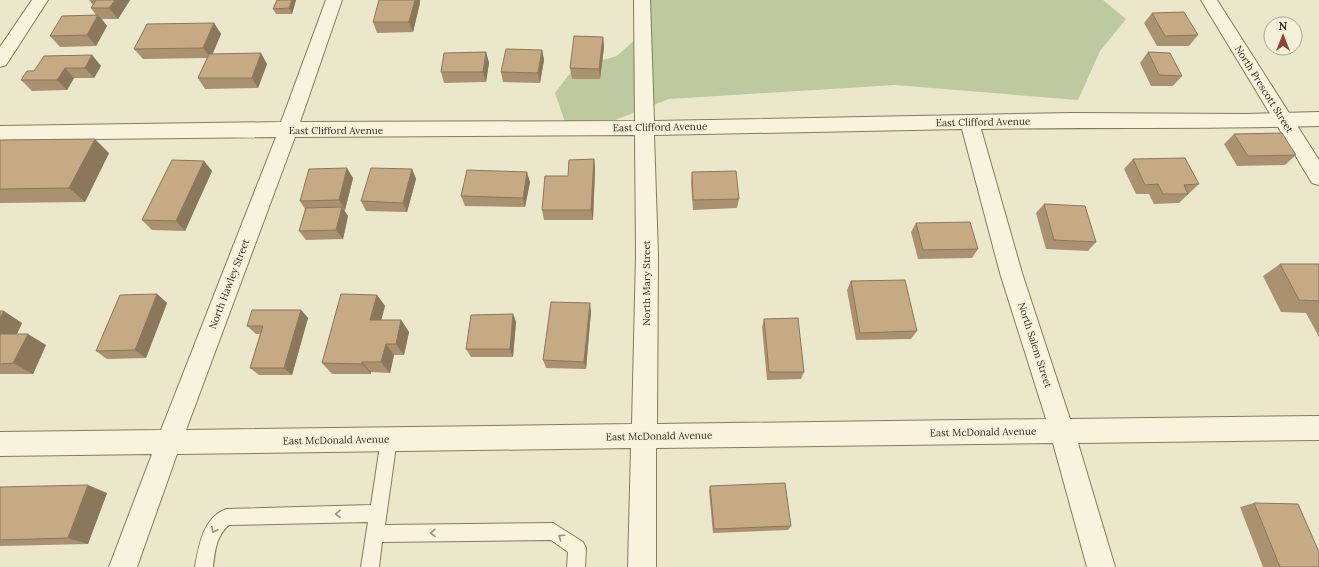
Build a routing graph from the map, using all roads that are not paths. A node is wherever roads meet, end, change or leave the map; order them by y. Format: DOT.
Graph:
graph roads {
  1 [pos="40,0"];
  2 [pos="334,0"];
  3 [pos="642,0"];
  4 [pos="1209,0"];
  5 [pos="0,60"];
  6 [pos="1319,119"];
  7 [pos="1283,120"];
  8 [pos="970,123"];
  9 [pos="646,128"];
  10 [pos="288,131"];
  11 [pos="0,133"];
  12 [pos="1319,177"];
  13 [pos="1319,428"];
  14 [pos="1062,431"];
  15 [pos="644,436"];
  16 [pos="389,439"];
  17 [pos="169,442"];
  18 [pos="0,444"];
  19 [pos="377,514"];
  20 [pos="374,534"];
  21 [pos="123,567"];
  22 [pos="204,567"];
  23 [pos="370,567"];
  24 [pos="576,567"];
  25 [pos="642,567"];
  26 [pos="1101,567"];
  1 -- 5 [label="street"];
  2 -- 10 [label="street, North Hawley Street"];
  3 -- 9 [label="street, North Mary Street"];
  4 -- 7 [label="street, North Prescott Street"];
  6 -- 7 [label="street, East Clifford Avenue"];
  7 -- 8 [label="street, East Clifford Avenue"];
  7 -- 12 [label="street, North Prescott Street"];
  8 -- 9 [label="street, East Clifford Avenue"];
  8 -- 14 [label="street, North Salem Street"];
  9 -- 10 [label="street, East Clifford Avenue"];
  9 -- 15 [label="street, North Mary Street"];
  10 -- 11 [label="street, East Clifford Avenue"];
  10 -- 17 [label="street, North Hawley Street"];
  13 -- 14 [label="street, East McDonald Avenue"];
  14 -- 15 [label="street, East McDonald Avenue"];
  14 -- 26 [label="street, North Salem Street"];
  15 -- 16 [label="street, East McDonald Avenue"];
  15 -- 25 [label="street, North Mary Street"];
  16 -- 17 [label="street, East McDonald Avenue"];
  16 -- 19 [label="lane"];
  17 -- 18 [label="street, East McDonald Avenue"];
  17 -- 21 [label="street, North Hawley Street"];
  19 -- 20 [label="lane"];
  19 -- 22 [label="lane, one-way"];
  20 -- 23 [label="lane"];
  24 -- 20 [label="lane, one-way"];
}
